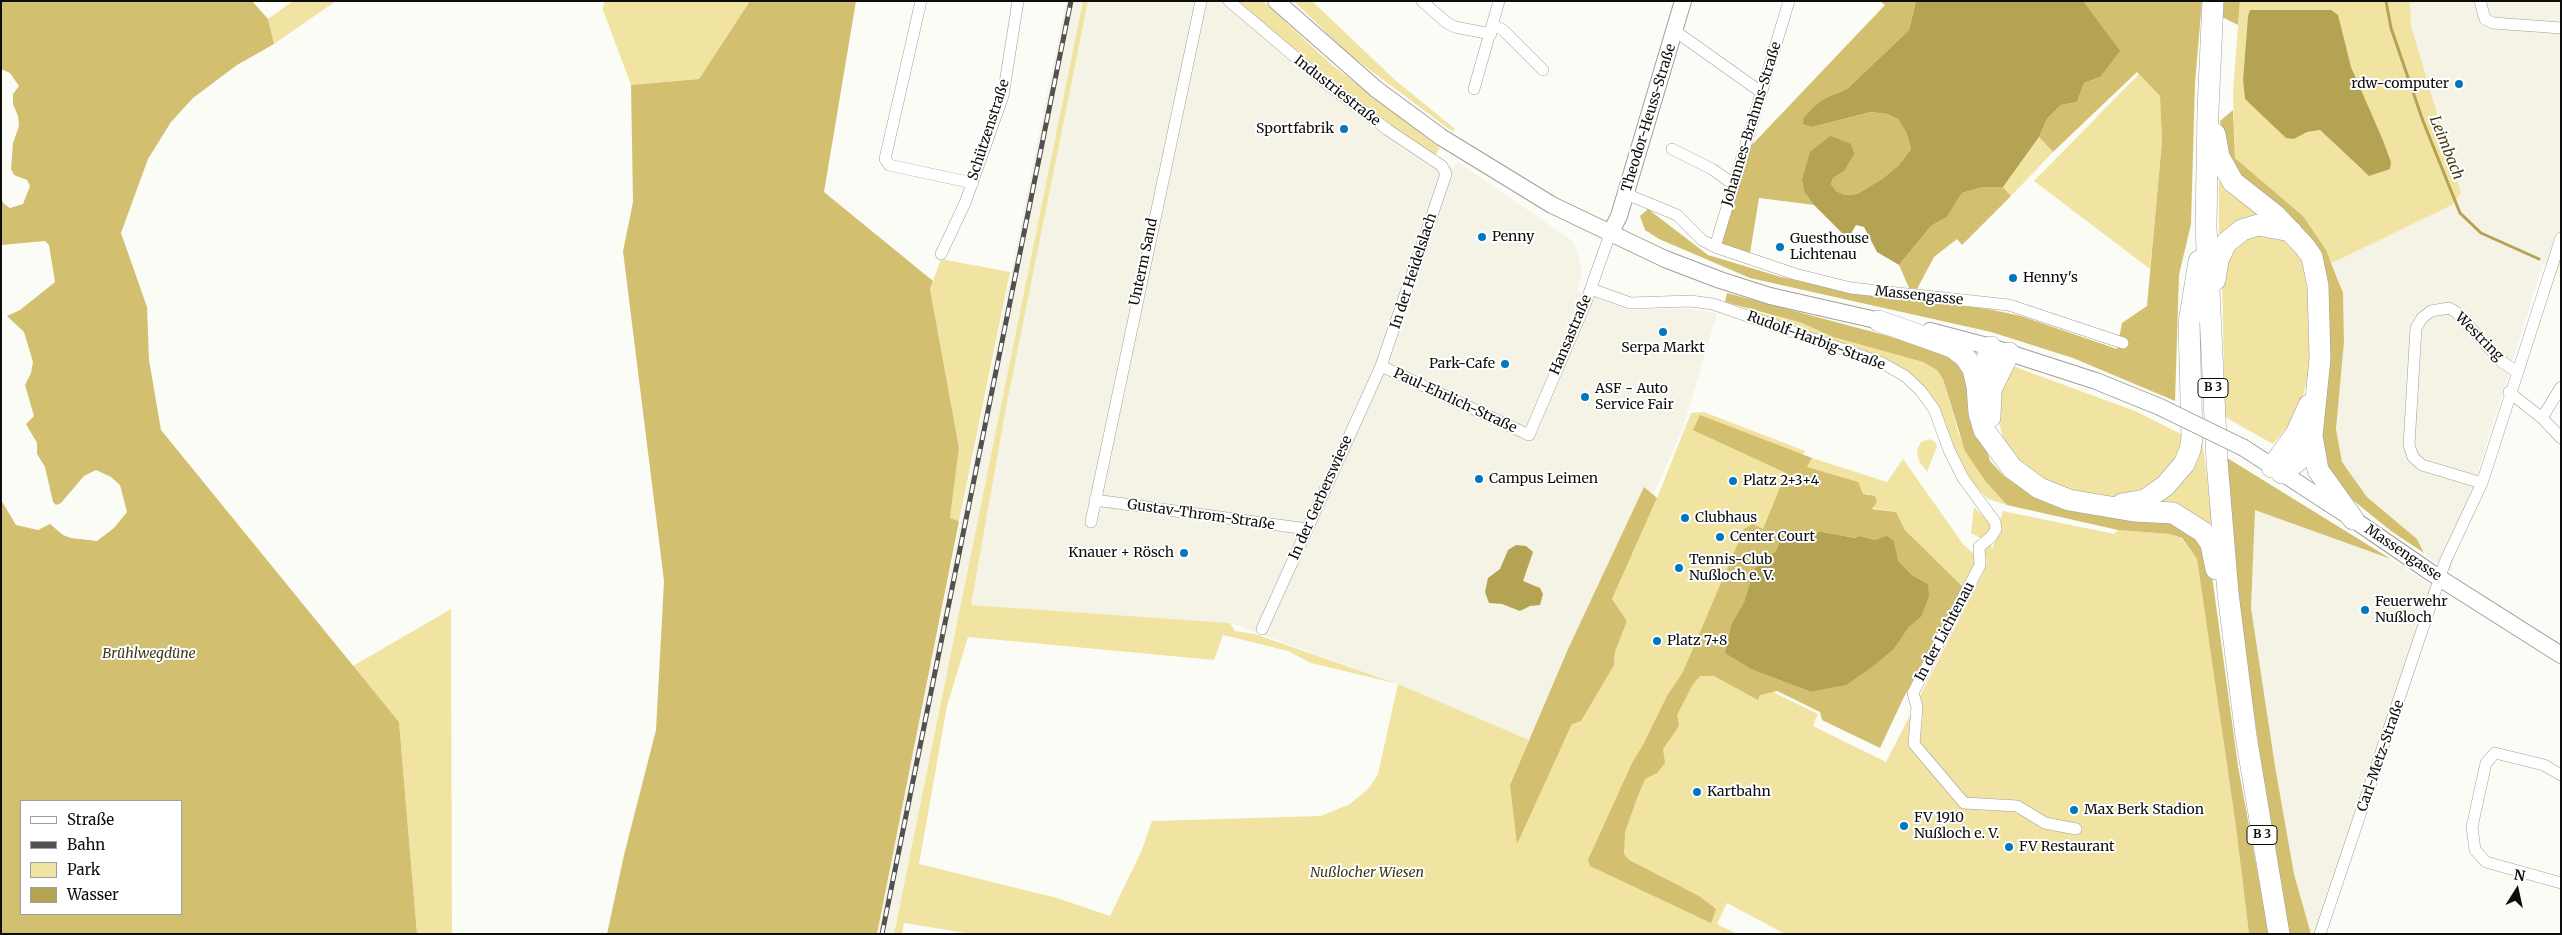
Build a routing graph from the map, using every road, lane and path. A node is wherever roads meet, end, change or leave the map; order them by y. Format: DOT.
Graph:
graph roads {
  1 [pos="921,1"];
  2 [pos="1018,1"];
  3 [pos="1201,1"];
  4 [pos="1229,1"];
  5 [pos="1276,1"];
  6 [pos="1422,1"];
  7 [pos="1499,1"];
  8 [pos="1684,1"];
  9 [pos="1789,1"];
  10 [pos="2213,1"];
  11 [pos="2480,1"];
  12 [pos="2561,28"];
  13 [pos="1492,30"];
  14 [pos="1675,31"];
  15 [pos="1543,70"];
  16 [pos="1474,89"];
  17 [pos="1762,92"];
  18 [pos="2208,110"];
  19 [pos="1672,149"];
  20 [pos="1445,176"];
  21 [pos="973,183"];
  22 [pos="1733,184"];
  23 [pos="1626,194"];
  24 [pos="2206,226"];
  25 [pos="2291,232"];
  26 [pos="1610,234"];
  27 [pos="2561,238"];
  28 [pos="1715,247"];
  29 [pos="941,254"];
  30 [pos="1591,289"];
  31 [pos="2209,314"];
  32 [pos="1879,321"];
  33 [pos="2123,343"];
  34 [pos="2000,350"];
  35 [pos="1381,366"];
  36 [pos="2516,371"];
  37 [pos="1977,386"];
  38 [pos="2561,387"];
  39 [pos="2316,389"];
  40 [pos="2510,392"];
  41 [pos="1934,409"];
  42 [pos="2542,418"];
  43 [pos="1529,435"];
  44 [pos="2312,436"];
  45 [pos="2561,438"];
  46 [pos="1994,444"];
  47 [pos="2277,470"];
  48 [pos="2482,483"];
  49 [pos="1095,500"];
  50 [pos="2098,506"];
  51 [pos="2353,519"];
  52 [pos="1090,522"];
  53 [pos="1307,529"];
  54 [pos="2440,579"];
  55 [pos="2228,592"];
  56 [pos="1262,629"];
  57 [pos="2561,655"];
  58 [pos="2561,775"];
  59 [pos="2076,829"];
  60 [pos="2561,883"];
  61 [pos="2279,934"];
  62 [pos="2320,934"];
  1 -- 21 [label="street"];
  2 -- 21 [label="street, Schützenstraße"];
  3 -- 49 [label="street, Unterm Sand"];
  4 -- 20 [label="street, Industriestraße"];
  5 -- 26 [label="main road"];
  6 -- 13 [label="street"];
  7 -- 13 [label="street"];
  8 -- 14 [label="main road, Theodor-Heuss-Straße"];
  9 -- 17 [label="street, Johannes-Brahms-Straße"];
  10 -- 18 [label="highway, B 3"];
  11 -- 12 [label="street"];
  13 -- 15 [label="street"];
  13 -- 16 [label="street"];
  14 -- 17 [label="street"];
  14 -- 23 [label="main road, Theodor-Heuss-Straße"];
  17 -- 22 [label="street, Johannes-Brahms-Straße"];
  18 -- 24 [label="highway, B 3"];
  18 -- 25 [label="highway"];
  19 -- 22 [label="street"];
  20 -- 35 [label="street, In der Heidelslach"];
  21 -- 29 [label="street, Schützenstraße"];
  22 -- 28 [label="street, Johannes-Brahms-Straße"];
  23 -- 26 [label="main road, Theodor-Heuss-Straße"];
  23 -- 28 [label="street, Massengasse"];
  24 -- 31 [label="highway, B 3"];
  24 -- 50 [label="highway"];
  25 -- 31 [label="highway"];
  25 -- 39 [label="highway"];
  26 -- 30 [label="street, Hansastraße"];
  26 -- 32 [label="main road"];
  27 -- 36 [label="street"];
  28 -- 33 [label="street, Massengasse"];
  30 -- 41 [label="street, Rudolf-Harbig-Straße"];
  30 -- 43 [label="street, Hansastraße"];
  31 -- 55 [label="highway, B 3"];
  32 -- 34 [label="main road"];
  32 -- 37 [label="highway"];
  34 -- 37 [label="highway"];
  34 -- 46 [label="highway"];
  34 -- 47 [label="main road, Massengasse, bridge"];
  35 -- 43 [label="street, Paul-Ehrlich-Straße"];
  35 -- 53 [label="street, In der Gerberswiese"];
  36 -- 40 [label="street, Westring"];
  36 -- 48 [label="street, Westring"];
  37 -- 46 [label="highway"];
  38 -- 42 [label="street"];
  39 -- 44 [label="highway"];
  39 -- 47 [label="highway"];
  40 -- 42 [label="street"];
  40 -- 48 [label="street, Westring"];
  41 -- 59 [label="street, In der Lichtenau"];
  42 -- 45 [label="street"];
  44 -- 47 [label="highway"];
  44 -- 51 [label="highway"];
  46 -- 50 [label="highway"];
  47 -- 51 [label="main road, Massengasse"];
  48 -- 54 [label="street, Westring"];
  49 -- 52 [label="street, Unterm Sand"];
  49 -- 53 [label="street, Gustav-Throm-Straße"];
  50 -- 55 [label="highway"];
  51 -- 54 [label="main road, Massengasse"];
  53 -- 56 [label="street, In der Gerberswiese"];
  54 -- 57 [label="main road, Massengasse"];
  54 -- 62 [label="street, Carl-Metz-Straße"];
  55 -- 61 [label="highway, B 3"];
  58 -- 60 [label="street"];
}
